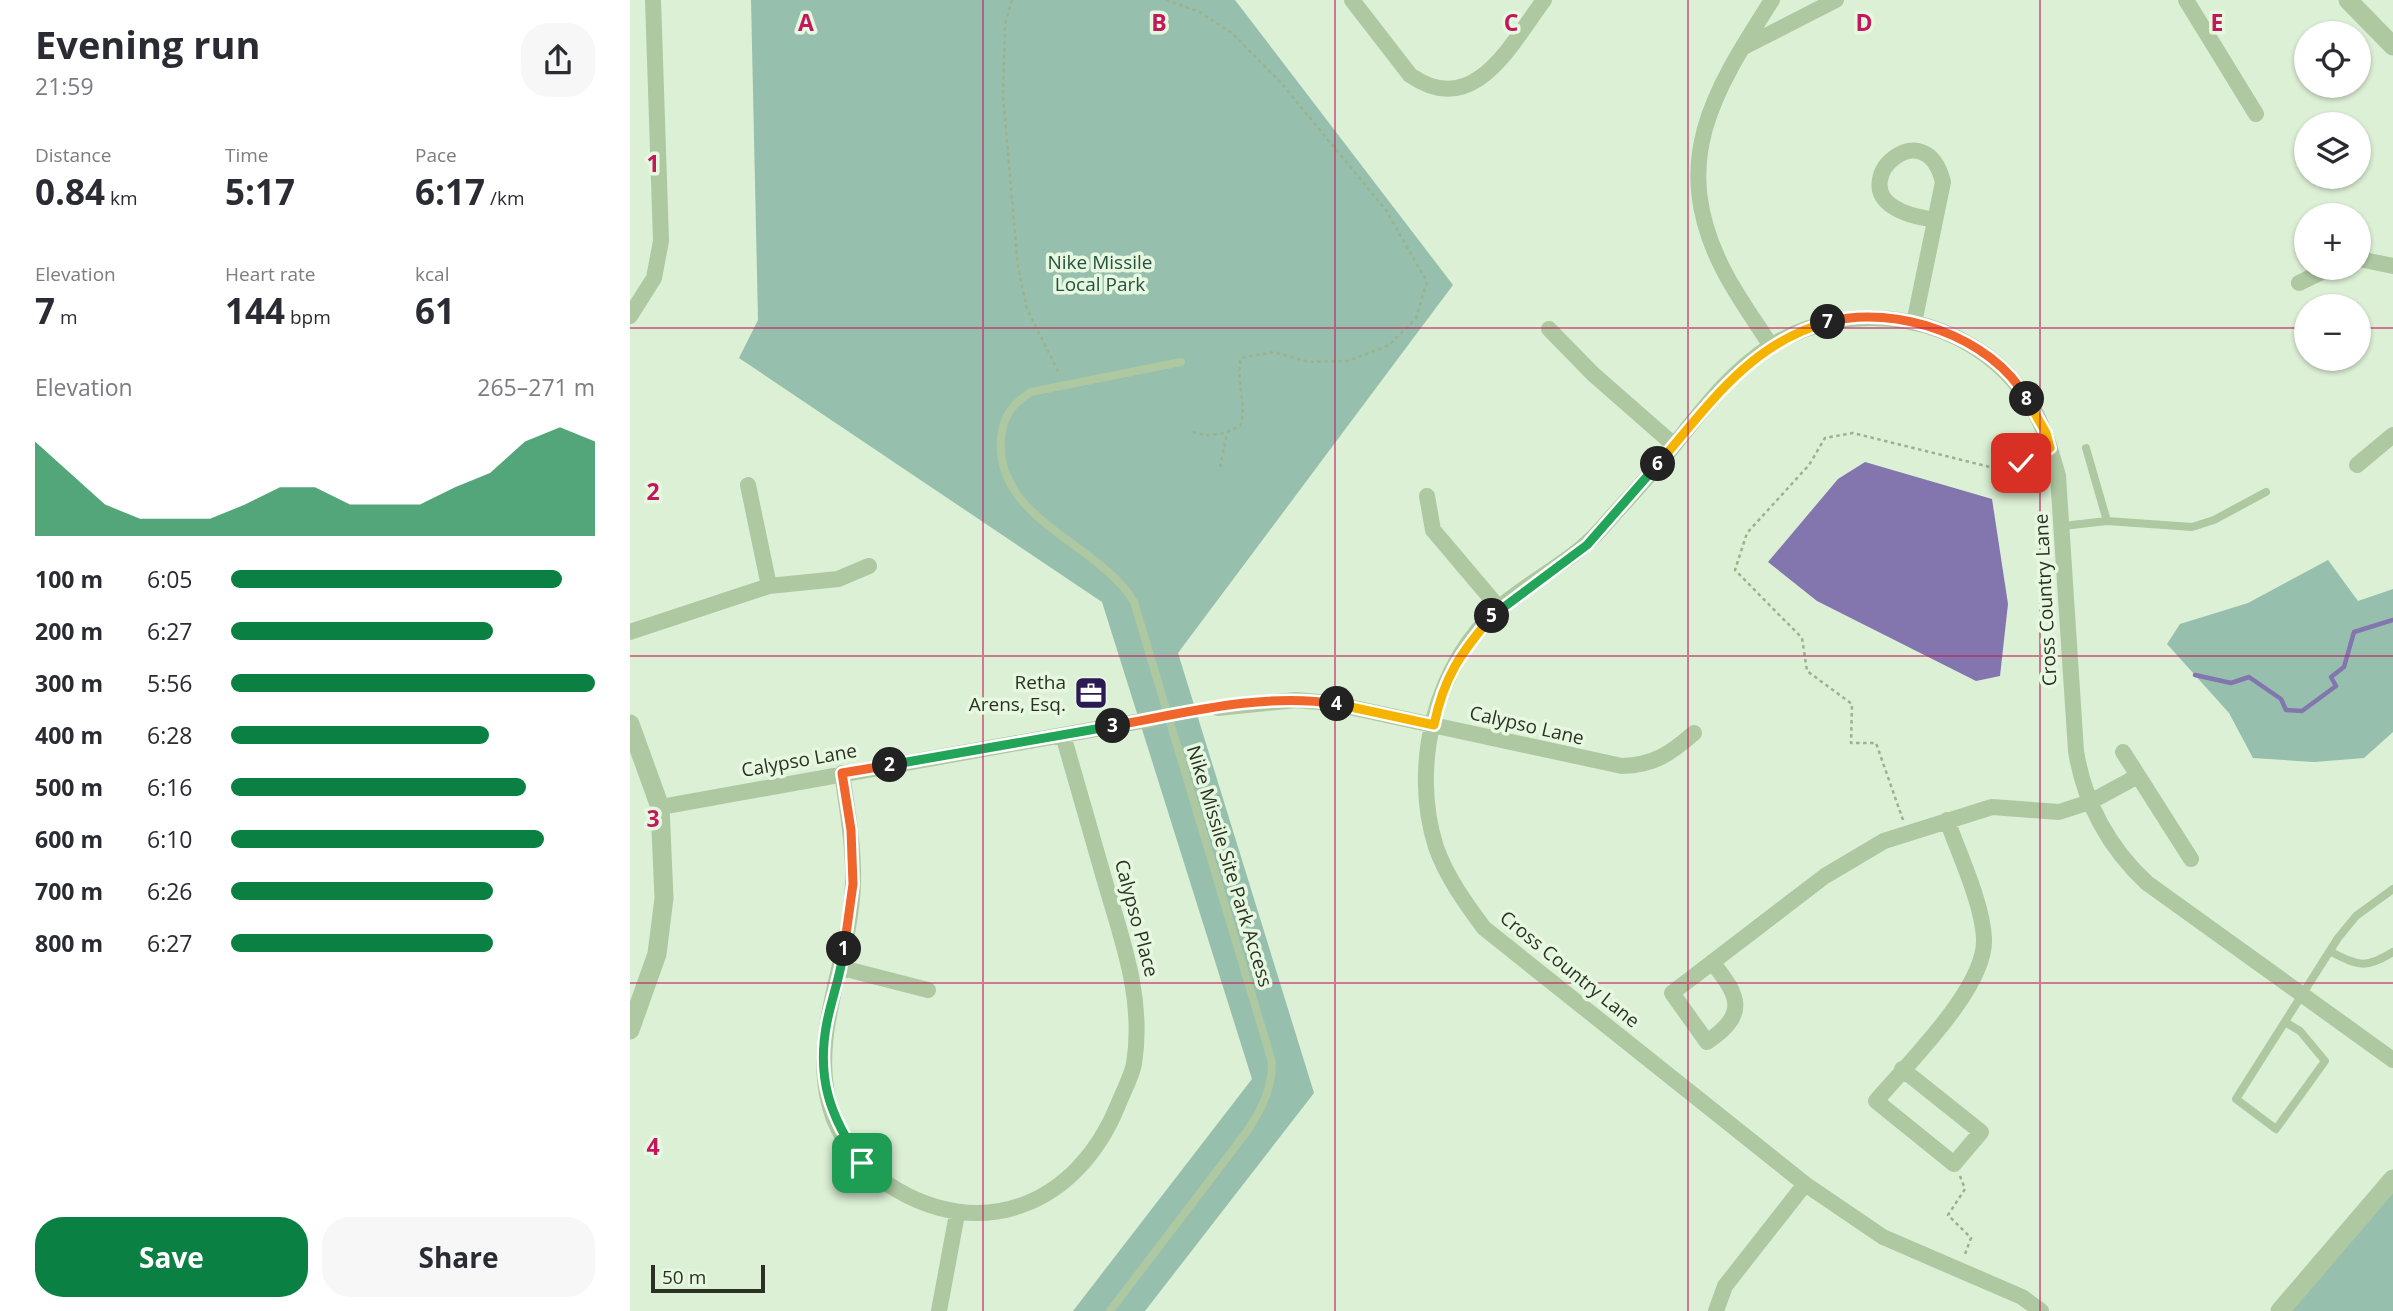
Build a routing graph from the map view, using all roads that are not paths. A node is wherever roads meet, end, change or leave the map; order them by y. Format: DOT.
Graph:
graph roads {
  1 [pos="653,0"];
  2 [pos="1352,0"];
  3 [pos="1544,0"];
  4 [pos="1772,0"];
  5 [pos="1836,0"];
  6 [pos="2186,0"];
  7 [pos="2348,0"];
  8 [pos="2393,47"];
  9 [pos="1741,48"];
  10 [pos="2256,114"];
  11 [pos="1934,220"];
  12 [pos="2371,261"];
  13 [pos="2393,266"];
  14 [pos="2305,280"];
  15 [pos="2299,283"];
  16 [pos="630,316"];
  17 [pos="1914,323"];
  18 [pos="1549,330"];
  19 [pos="1771,346"];
  20 [pos="1181,362"];
  21 [pos="2393,435"];
  22 [pos="1674,445"];
  23 [pos="2087,448"];
  24 [pos="2357,465"];
  25 [pos="748,485"];
  26 [pos="2266,492"];
  27 [pos="1427,496"];
  28 [pos="2107,521"];
  29 [pos="2063,526"];
  30 [pos="869,566"];
  31 [pos="769,586"];
  32 [pos="1499,608"];
  33 [pos="630,632"];
  34 [pos="1217,708"];
  35 [pos="1160,717"];
  36 [pos="630,724"];
  37 [pos="1434,725"];
  38 [pos="1693,733"];
  39 [pos="1063,735"];
  40 [pos="2123,752"];
  41 [pos="842,773"];
  42 [pos="2138,776"];
  43 [pos="2090,802"];
  44 [pos="660,807"];
  45 [pos="1947,820"];
  46 [pos="2191,859"];
  47 [pos="2393,889"];
  48 [pos="2331,951"];
  49 [pos="2393,952"];
  50 [pos="1712,962"];
  51 [pos="842,968"];
  52 [pos="928,990"];
  53 [pos="2303,993"];
  54 [pos="2285,1022"];
  55 [pos="630,1030"];
  56 [pos="2393,1060"];
  57 [pos="1902,1069"];
  58 [pos="2393,1179"];
  59 [pos="1805,1184"];
  60 [pos="957,1214"];
  61 [pos="939,1311"];
  62 [pos="1110,1311"];
  63 [pos="1716,1311"];
  64 [pos="2040,1311"];
  65 [pos="2280,1311"];
  1 -- 16 [label="street"];
  2 -- 3 [label="street"];
  4 -- 9 [label="street"];
  5 -- 9 [label="street"];
  6 -- 10 [label="street"];
  7 -- 8 [label="street"];
  9 -- 19 [label="street"];
  11 -- 11 [label="street"];
  11 -- 17 [label="street"];
  12 -- 13 [label="street"];
  14 -- 15 [label="street"];
  17 -- 19 [label="street, Cross Country Lane"];
  17 -- 29 [label="street, Cross Country Lane"];
  18 -- 22 [label="street"];
  19 -- 22 [label="street, Cross Country Lane"];
  20 -- 35 [label="lane, Nike Missile Site Park Access"];
  21 -- 24 [label="street"];
  22 -- 32 [label="street, Cross Country Lane"];
  23 -- 28 [label="lane"];
  25 -- 31 [label="street"];
  26 -- 28 [label="lane"];
  27 -- 32 [label="street"];
  28 -- 29 [label="lane"];
  29 -- 43 [label="street, Cross Country Lane"];
  30 -- 31 [label="street"];
  31 -- 33 [label="street"];
  32 -- 37 [label="street, Cross Country Lane"];
  34 -- 37 [label="street, Calypso Lane"];
  35 -- 39 [label="street, Calypso Lane"];
  35 -- 62 [label="lane, Nike Missile Site Park Access"];
  36 -- 44 [label="street"];
  37 -- 38 [label="street, Calypso Lane"];
  37 -- 59 [label="street, Cross Country Lane"];
  39 -- 41 [label="street, Calypso Lane"];
  39 -- 60 [label="street, Calypso Place"];
  40 -- 42 [label="street"];
  41 -- 44 [label="street, Calypso Lane"];
  41 -- 51 [label="street, Calypso Place"];
  42 -- 43 [label="street"];
  42 -- 46 [label="street"];
  43 -- 45 [label="street"];
  43 -- 53 [label="street, Cross Country Lane"];
  44 -- 55 [label="street"];
  45 -- 50 [label="street"];
  45 -- 57 [label="street"];
  47 -- 48 [label="lane"];
  48 -- 49 [label="lane"];
  48 -- 53 [label="lane"];
  50 -- 50 [label="street"];
  51 -- 52 [label="street"];
  51 -- 60 [label="street, Calypso Place"];
  53 -- 54 [label="lane"];
  53 -- 56 [label="street, Cross Country Lane"];
  54 -- 54 [label="lane"];
  57 -- 57 [label="street"];
  58 -- 65 [label="street"];
  59 -- 63 [label="street"];
  59 -- 64 [label="street, Cross Country Lane"];
  60 -- 61 [label="street"];
}
